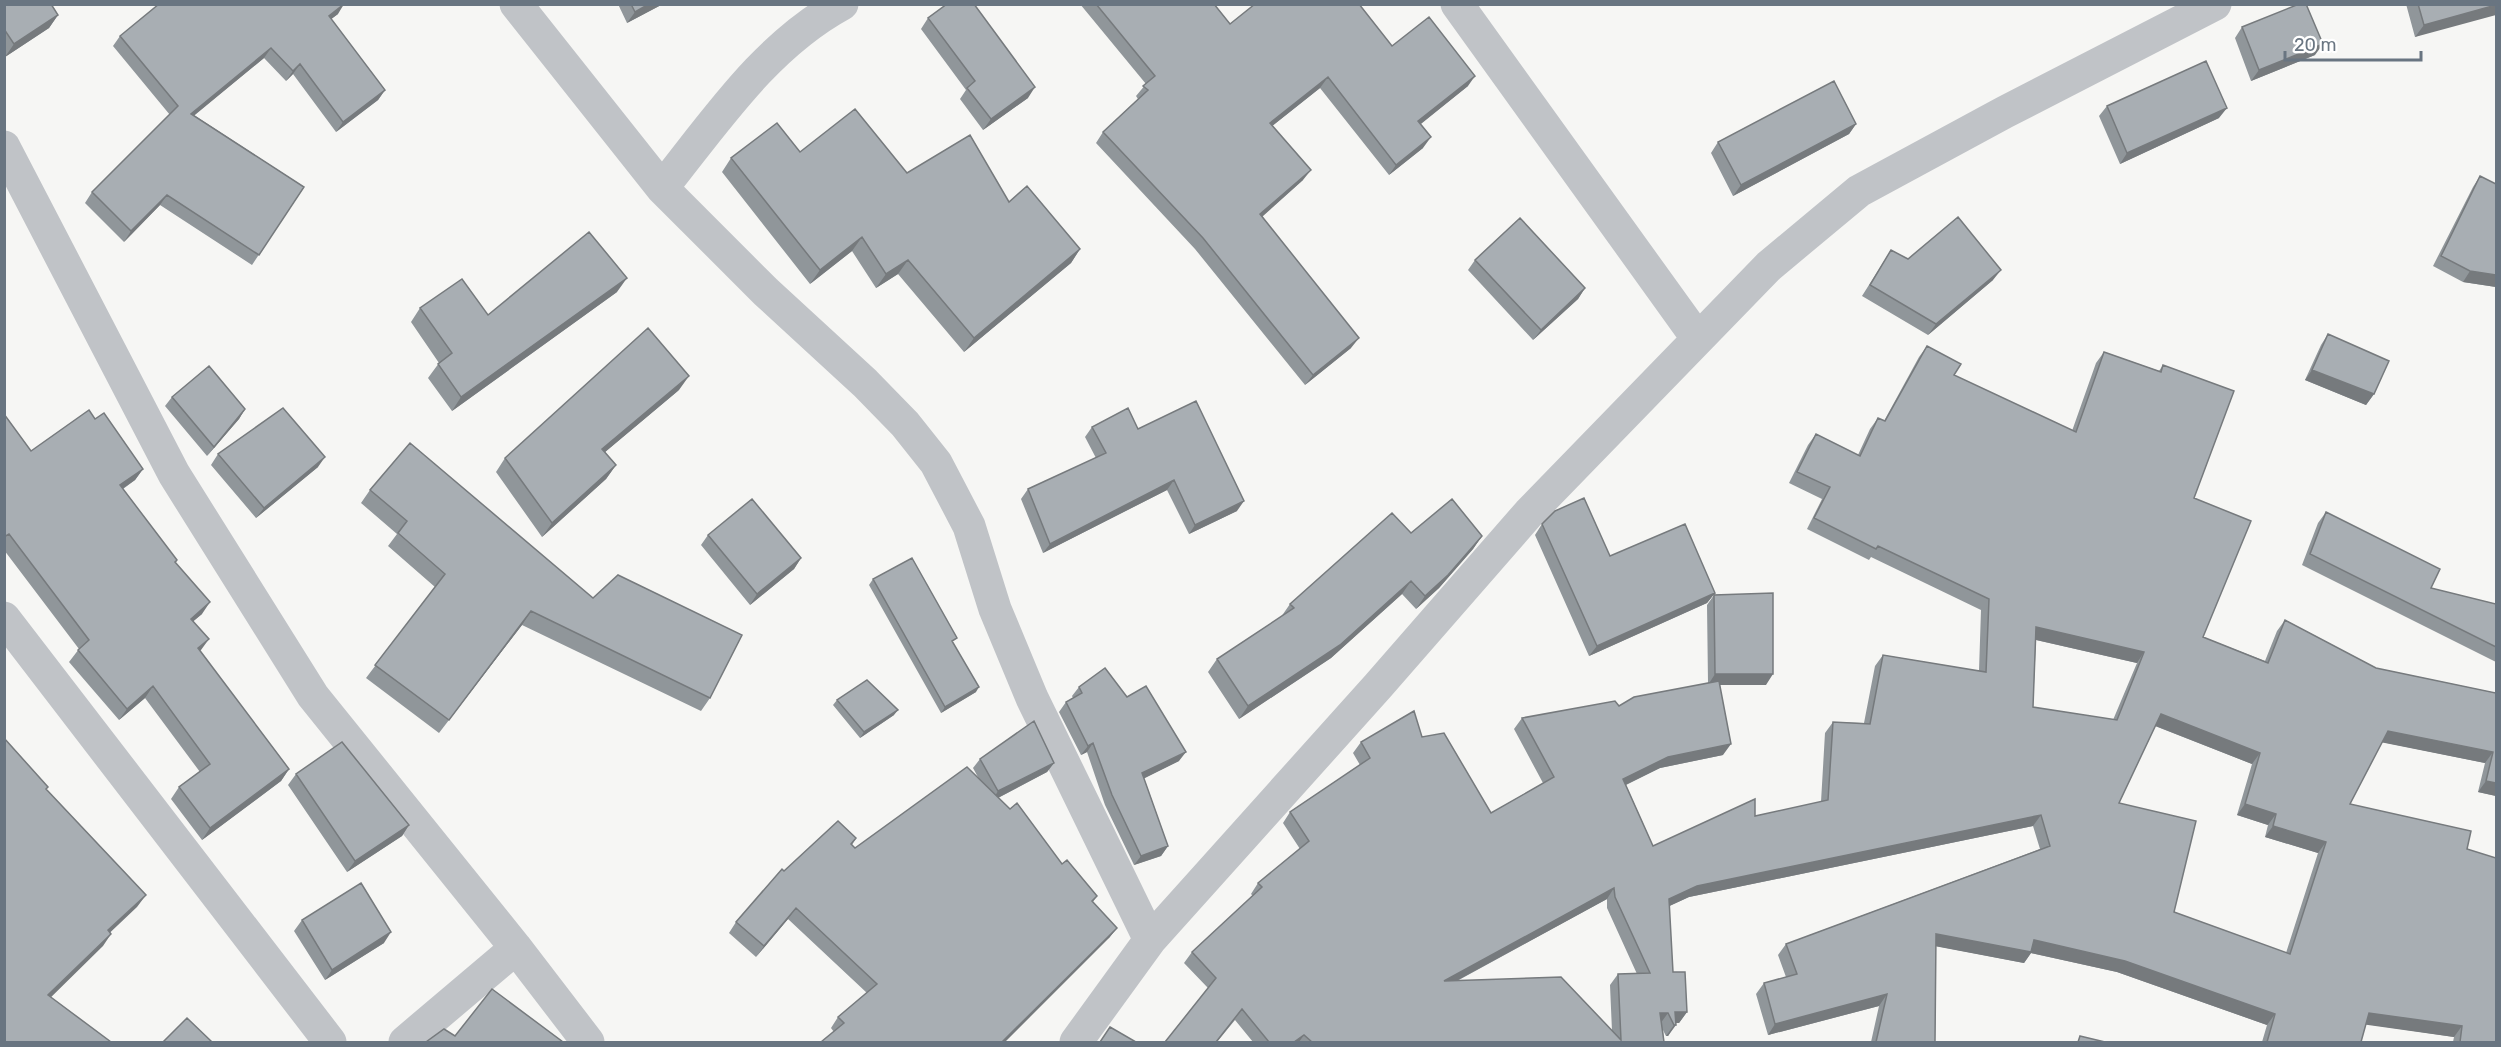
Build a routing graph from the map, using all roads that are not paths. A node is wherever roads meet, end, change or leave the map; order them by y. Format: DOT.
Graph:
graph roads {
  1 [pos="516,4"];
  2 [pos="842,4"];
  3 [pos="1457,4"];
  4 [pos="2215,4"];
  5 [pos="4,147"];
  6 [pos="662,188"];
  7 [pos="1698,339"];
  8 [pos="4,618"];
  9 [pos="1150,940"];
  10 [pos="516,948"];
  11 [pos="330,1042"];
  12 [pos="405,1042"];
  13 [pos="588,1042"];
  14 [pos="1076,1042"];
  1 -- 6 [label="street"];
  2 -- 6 [label="street"];
  3 -- 7 [label="street"];
  4 -- 7 [label="street"];
  5 -- 10 [label="street"];
  6 -- 9 [label="street"];
  7 -- 9 [label="street"];
  8 -- 11 [label="street"];
  9 -- 14 [label="street"];
  10 -- 12 [label="street"];
  10 -- 13 [label="street"];
}
